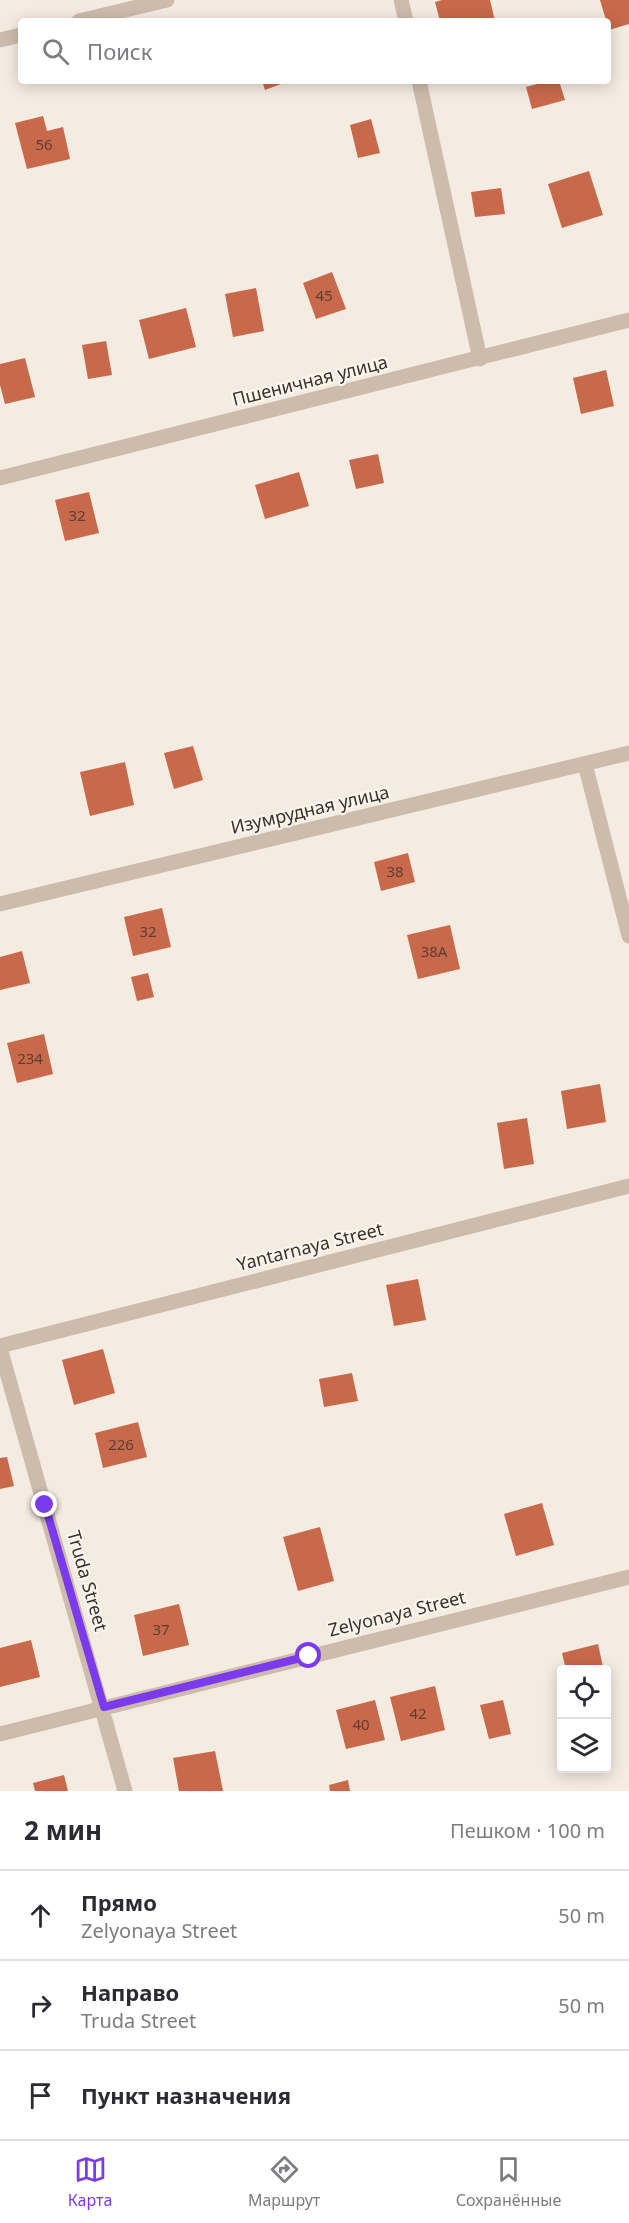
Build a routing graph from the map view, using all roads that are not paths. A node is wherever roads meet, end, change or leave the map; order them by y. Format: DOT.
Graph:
graph roads {
  1 [pos="167,0"];
  2 [pos="401,0"];
  3 [pos="92,18"];
  4 [pos="405,18"];
  5 [pos="18,36"];
  6 [pos="0,40"];
  7 [pos="420,84"];
  8 [pos="629,320"];
  9 [pos="480,359"];
  10 [pos="0,478"];
  11 [pos="629,753"];
  12 [pos="585,764"];
  13 [pos="0,904"];
  14 [pos="629,936"];
  15 [pos="629,1186"];
  16 [pos="0,1347"];
  17 [pos="629,1577"];
  18 [pos="104,1707"];
  19 [pos="0,1734"];
  20 [pos="125,1791"];
  1 -- 3 [label="street"];
  2 -- 4 [label="street"];
  5 -- 6 [label="street"];
  7 -- 9 [label="street"];
  8 -- 9 [label="street, Пшеничная улица"];
  9 -- 10 [label="street, Пшеничная улица"];
  11 -- 12 [label="street, Изумрудная улица"];
  12 -- 13 [label="street, Изумрудная улица"];
  12 -- 14 [label="street"];
  15 -- 16 [label="street, Yantarnaya Street"];
  16 -- 18 [label="street, Truda Street"];
  17 -- 18 [label="street, Zelyonaya Street"];
  18 -- 19 [label="street, Zelyonaya Street"];
  18 -- 20 [label="street, Truda Street"];
}
